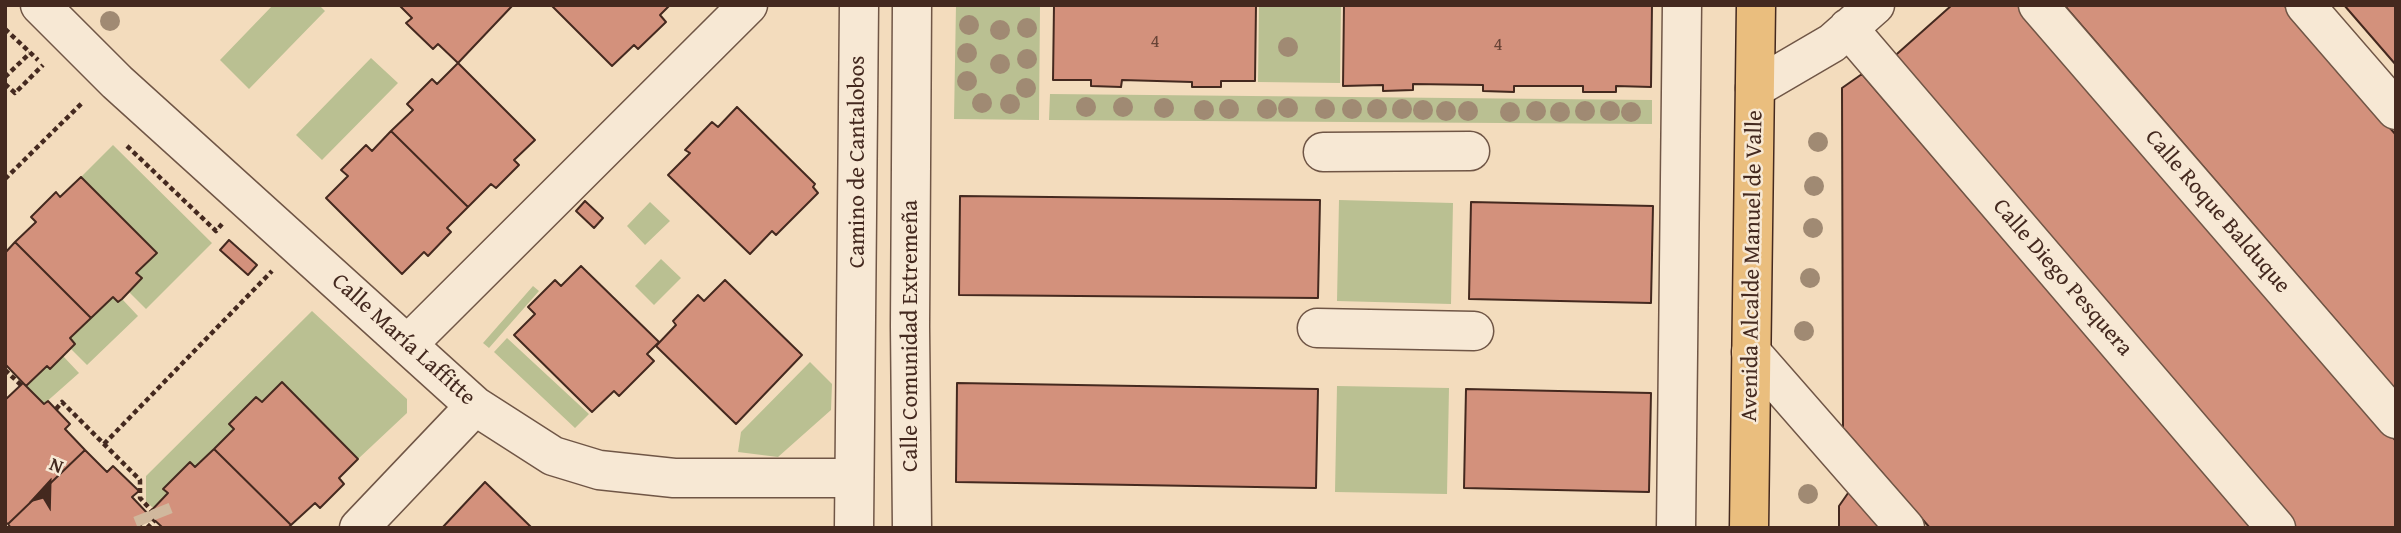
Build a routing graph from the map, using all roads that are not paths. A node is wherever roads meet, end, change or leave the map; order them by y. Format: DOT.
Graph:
graph roads {
  1 [pos="40,5"];
  2 [pos="748,5"];
  3 [pos="859,5"];
  4 [pos="912,5"];
  5 [pos="1682,5"];
  6 [pos="1756,5"];
  7 [pos="2038,5"];
  8 [pos="2305,5"];
  9 [pos="1861,17"];
  10 [pos="1755,88"];
  11 [pos="2396,110"];
  12 [pos="1470,151"];
  13 [pos="1323,152"];
  14 [pos="1317,328"];
  15 [pos="1474,331"];
  16 [pos="408,344"];
  17 [pos="1751,352"];
  18 [pos="475,406"];
  19 [pos="2396,419"];
  20 [pos="854,478"];
  21 [pos="359,528"];
  22 [pos="854,528"];
  23 [pos="912,528"];
  24 [pos="1676,528"];
  25 [pos="1749,528"];
  26 [pos="1905,528"];
  27 [pos="2276,528"];
  1 -- 16 [label="street, Calle María Laffitte"];
  2 -- 16 [label="street"];
  3 -- 20 [label="street, Camino de Cantalobos"];
  4 -- 23 [label="street, Calle Comunidad Extremeña"];
  5 -- 24 [label="street"];
  6 -- 10 [label="main road, Avenida Alcalde Manuel de Valle"];
  7 -- 19 [label="street, Calle Roque Balduque"];
  8 -- 11 [label="street"];
  9 -- 10 [label="street"];
  9 -- 27 [label="street, Calle Diego Pesquera"];
  10 -- 17 [label="main road, Avenida Alcalde Manuel de Valle"];
  12 -- 13 [label="street"];
  14 -- 15 [label="street"];
  16 -- 18 [label="street, Calle María Laffitte"];
  17 -- 25 [label="main road, Avenida Alcalde Manuel de Valle"];
  17 -- 26 [label="street"];
  18 -- 20 [label="street, Calle María Laffitte"];
  18 -- 21 [label="street"];
  20 -- 22 [label="street"];
}
